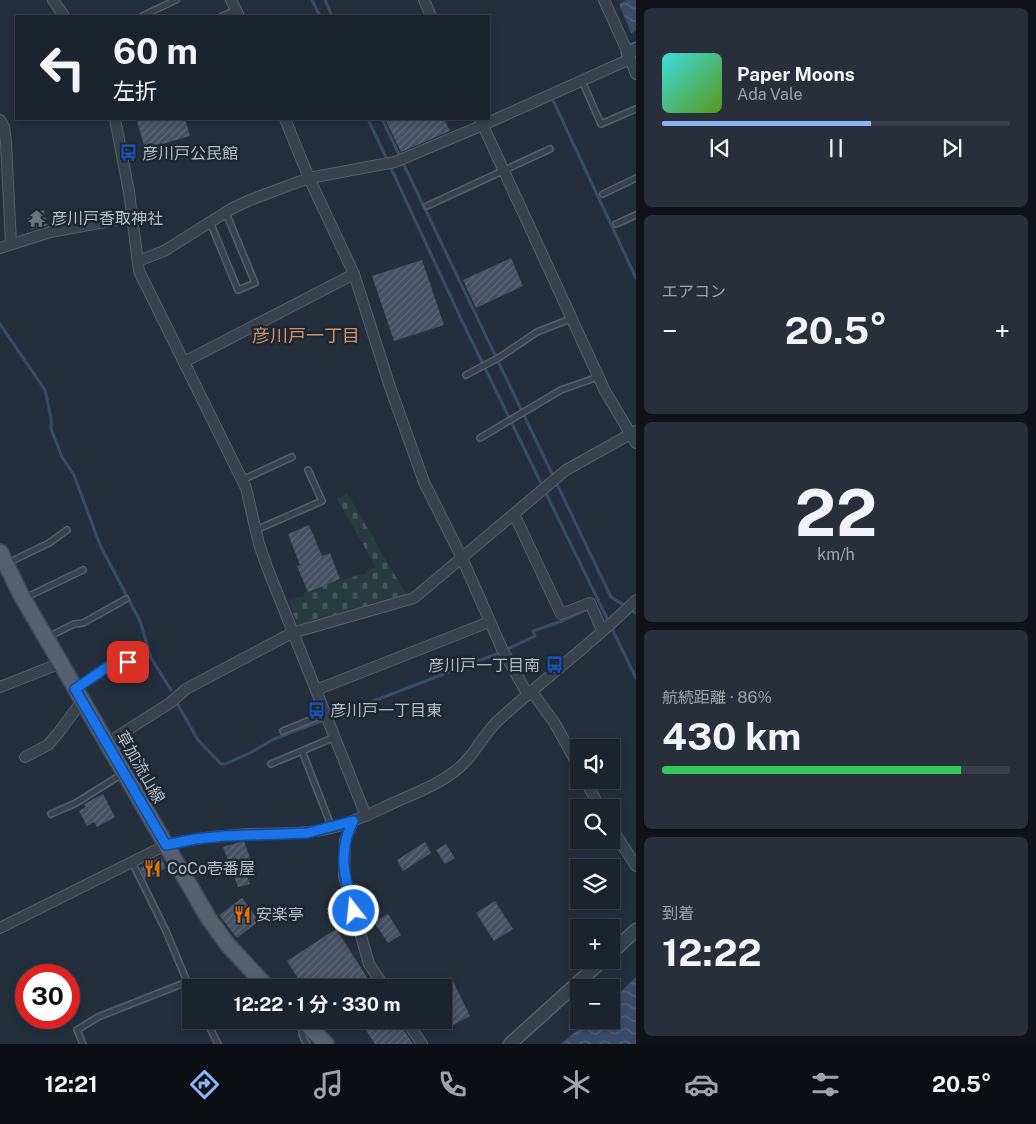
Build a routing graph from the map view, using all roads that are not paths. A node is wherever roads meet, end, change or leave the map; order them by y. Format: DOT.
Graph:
graph roads {
  1 [pos="53,0"];
  2 [pos="176,0"];
  3 [pos="231,0"];
  4 [pos="424,0"];
  5 [pos="604,0"];
  6 [pos="237,13"];
  7 [pos="63,15"];
  8 [pos="144,15"];
  9 [pos="431,15"];
  10 [pos="632,56"];
  11 [pos="636,74"];
  12 [pos="582,81"];
  13 [pos="636,109"];
  14 [pos="490,119"];
  15 [pos="0,120"];
  16 [pos="115,120"];
  17 [pos="285,120"];
  18 [pos="482,122"];
  19 [pos="3,143"];
  20 [pos="550,149"];
  21 [pos="504,170"];
  22 [pos="309,178"];
  23 [pos="636,178"];
  24 [pos="603,194"];
  25 [pos="427,206"];
  26 [pos="225,212"];
  27 [pos="636,215"];
  28 [pos="132,217"];
  29 [pos="210,221"];
  30 [pos="616,224"];
  31 [pos="11,244"];
  32 [pos="0,248"];
  33 [pos="138,261"];
  34 [pos="354,274"];
  35 [pos="573,318"];
  36 [pos="184,362"];
  37 [pos="466,375"];
  38 [pos="599,377"];
  39 [pos="634,435"];
  40 [pos="480,438"];
  41 [pos="292,457"];
  42 [pos="308,470"];
  43 [pos="242,480"];
  44 [pos="514,514"];
  45 [pos="67,530"];
  46 [pos="256,530"];
  47 [pos="3,558"];
  48 [pos="462,558"];
  49 [pos="82,570"];
  50 [pos="24,599"];
  51 [pos="126,599"];
  52 [pos="636,600"];
  53 [pos="490,622"];
  54 [pos="602,630"];
  55 [pos="292,633"];
  56 [pos="46,638"];
  57 [pos="144,659"];
  58 [pos="61,663"];
  59 [pos="0,687"];
  60 [pos="316,690"];
  61 [pos="530,694"];
  62 [pos="79,695"];
  63 [pos="326,714"];
  64 [pos="283,731"];
  65 [pos="335,737"];
  66 [pos="107,743"];
  67 [pos="302,751"];
  68 [pos="570,751"];
  69 [pos="25,756"];
  70 [pos="271,764"];
  71 [pos="124,773"];
  72 [pos="51,814"];
  73 [pos="366,816"];
  74 [pos="353,821"];
  75 [pos="332,828"];
  76 [pos="620,841"];
  77 [pos="166,845"];
  78 [pos="132,861"];
  79 [pos="636,866"];
  80 [pos="0,928"];
  81 [pos="636,930"];
  82 [pos="620,945"];
  83 [pos="594,969"];
  84 [pos="186,979"];
  85 [pos="260,979"];
  86 [pos="378,979"];
  87 [pos="182,984"];
  88 [pos="210,1029"];
  89 [pos="301,1029"];
  90 [pos="312,1029"];
  91 [pos="412,1029"];
  92 [pos="83,1044"];
  93 [pos="218,1044"];
  94 [pos="307,1044"];
  95 [pos="326,1044"];
  96 [pos="422,1044"];
  97 [pos="510,1044"];
  1 -- 7 [label="street"];
  2 -- 8 [label="lane"];
  3 -- 6 [label="street"];
  4 -- 9 [label="street"];
  5 -- 10 [label="street"];
  10 -- 11 [label="street"];
  10 -- 12 [label="street"];
  12 -- 13 [label="lane"];
  12 -- 14 [label="street"];
  15 -- 19 [label="street"];
  16 -- 28 [label="street"];
  17 -- 22 [label="street"];
  18 -- 21 [label="street"];
  18 -- 22 [label="street"];
  19 -- 31 [label="street"];
  20 -- 21 [label="lane"];
  21 -- 25 [label="lane"];
  21 -- 35 [label="street"];
  22 -- 26 [label="street"];
  22 -- 34 [label="street"];
  23 -- 24 [label="lane"];
  26 -- 29 [label="street"];
  26 -- 29 [label="lane"];
  27 -- 30 [label="lane"];
  28 -- 31 [label="street"];
  28 -- 33 [label="street"];
  29 -- 33 [label="street"];
  31 -- 32 [label="street"];
  33 -- 36 [label="street"];
  34 -- 36 [label="street"];
  34 -- 48 [label="street"];
  35 -- 37 [label="lane"];
  35 -- 38 [label="street"];
  36 -- 43 [label="street"];
  38 -- 39 [label="street"];
  38 -- 40 [label="lane"];
  39 -- 44 [label="street"];
  41 -- 43 [label="lane"];
  42 -- 46 [label="lane"];
  43 -- 46 [label="street"];
  44 -- 48 [label="street"];
  44 -- 54 [label="street"];
  45 -- 47 [label="lane"];
  46 -- 55 [label="street"];
  47 -- 50 [label="main road, 草加流山線"];
  48 -- 53 [label="street"];
  48 -- 55 [label="street"];
  49 -- 50 [label="lane"];
  50 -- 56 [label="main road, 草加流山線"];
  51 -- 56 [label="lane"];
  52 -- 54 [label="street"];
  53 -- 60 [label="street"];
  53 -- 61 [label="street"];
  54 -- 61 [label="street"];
  55 -- 60 [label="street"];
  55 -- 66 [label="street"];
  56 -- 58 [label="main road, 草加流山線"];
  57 -- 62 [label="lane"];
  58 -- 59 [label="street"];
  58 -- 62 [label="main road, 草加流山線"];
  60 -- 63 [label="street"];
  61 -- 68 [label="street"];
  61 -- 73 [label="street"];
  62 -- 66 [label="main road, 草加流山線"];
  62 -- 69 [label="street"];
  63 -- 64 [label="lane"];
  63 -- 65 [label="street"];
  65 -- 67 [label="lane"];
  65 -- 73 [label="street"];
  66 -- 71 [label="main road, 草加流山線"];
  67 -- 70 [label="lane"];
  67 -- 75 [label="lane"];
  71 -- 72 [label="lane"];
  71 -- 77 [label="main road, 草加流山線"];
  73 -- 74 [label="street"];
  74 -- 75 [label="street"];
  74 -- 86 [label="street"];
  75 -- 77 [label="street"];
  76 -- 79 [label="street"];
  77 -- 78 [label="street"];
  77 -- 85 [label="main road, 草加流山線"];
  78 -- 80 [label="street"];
  78 -- 84 [label="lane"];
  81 -- 82 [label="street"];
  83 -- 97 [label="street"];
  87 -- 92 [label="lane"];
  88 -- 93 [label="lane"];
  89 -- 94 [label="lane"];
  90 -- 95 [label="main road"];
  91 -- 96 [label="street"];
}
